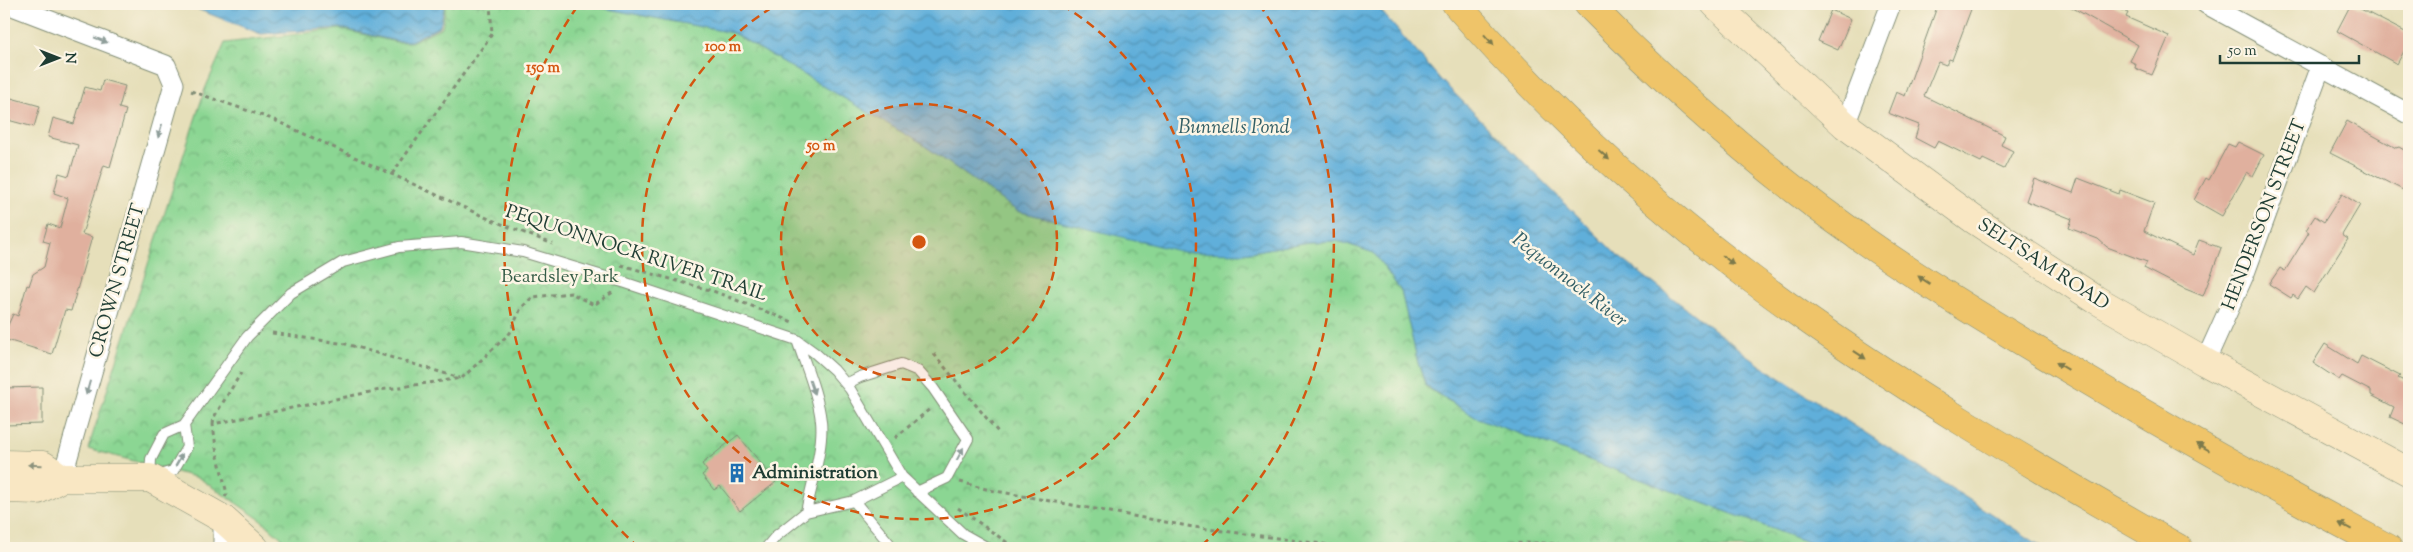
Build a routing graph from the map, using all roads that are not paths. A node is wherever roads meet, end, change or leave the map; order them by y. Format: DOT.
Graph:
graph roads {
  1 [pos="7,4"];
  2 [pos="1456,4"];
  3 [pos="1588,4"];
  4 [pos="1715,4"];
  5 [pos="1891,4"];
  6 [pos="2206,4"];
  7 [pos="2321,66"];
  8 [pos="2409,114"];
  9 [pos="1845,125"];
  10 [pos="797,340"];
  11 [pos="2205,362"];
  12 [pos="846,384"];
  13 [pos="184,425"];
  14 [pos="4,464"];
  15 [pos="2409,472"];
  16 [pos="902,477"];
  17 [pos="62,478"];
  18 [pos="150,478"];
  19 [pos="4,489"];
  20 [pos="917,492"];
  21 [pos="854,500"];
  22 [pos="806,512"];
  23 [pos="219,516"];
  24 [pos="971,544"];
  25 [pos="223,548"];
  26 [pos="256,548"];
  27 [pos="766,548"];
  28 [pos="893,548"];
  29 [pos="988,548"];
  30 [pos="2178,548"];
  31 [pos="2388,548"];
  1 -- 17 [label="street, CROWN STREET, one-way"];
  2 -- 30 [label="highway, one-way"];
  31 -- 3 [label="highway, one-way"];
  4 -- 9 [label="main road, SELTSAM ROAD"];
  5 -- 9 [label="street"];
  6 -- 7 [label="street"];
  7 -- 8 [label="street"];
  7 -- 11 [label="street, HENDERSON STREET"];
  9 -- 11 [label="main road, SELTSAM ROAD"];
  10 -- 12 [label="lane"];
  10 -- 13 [label="lane"];
  10 -- 22 [label="lane, one-way"];
  11 -- 15 [label="main road, SELTSAM ROAD"];
  12 -- 16 [label="lane"];
  20 -- 12 [label="lane, one-way"];
  13 -- 18 [label="lane"];
  18 -- 13 [label="lane, one-way"];
  17 -- 14 [label="main road, one-way"];
  16 -- 20 [label="lane"];
  16 -- 21 [label="lane"];
  17 -- 18 [label="main road"];
  17 -- 19 [label="main road"];
  18 -- 23 [label="main road"];
  20 -- 24 [label="lane"];
  21 -- 22 [label="lane"];
  21 -- 28 [label="lane"];
  22 -- 27 [label="lane"];
  23 -- 25 [label="street"];
  23 -- 26 [label="main road"];
  24 -- 29 [label="lane"];
}
